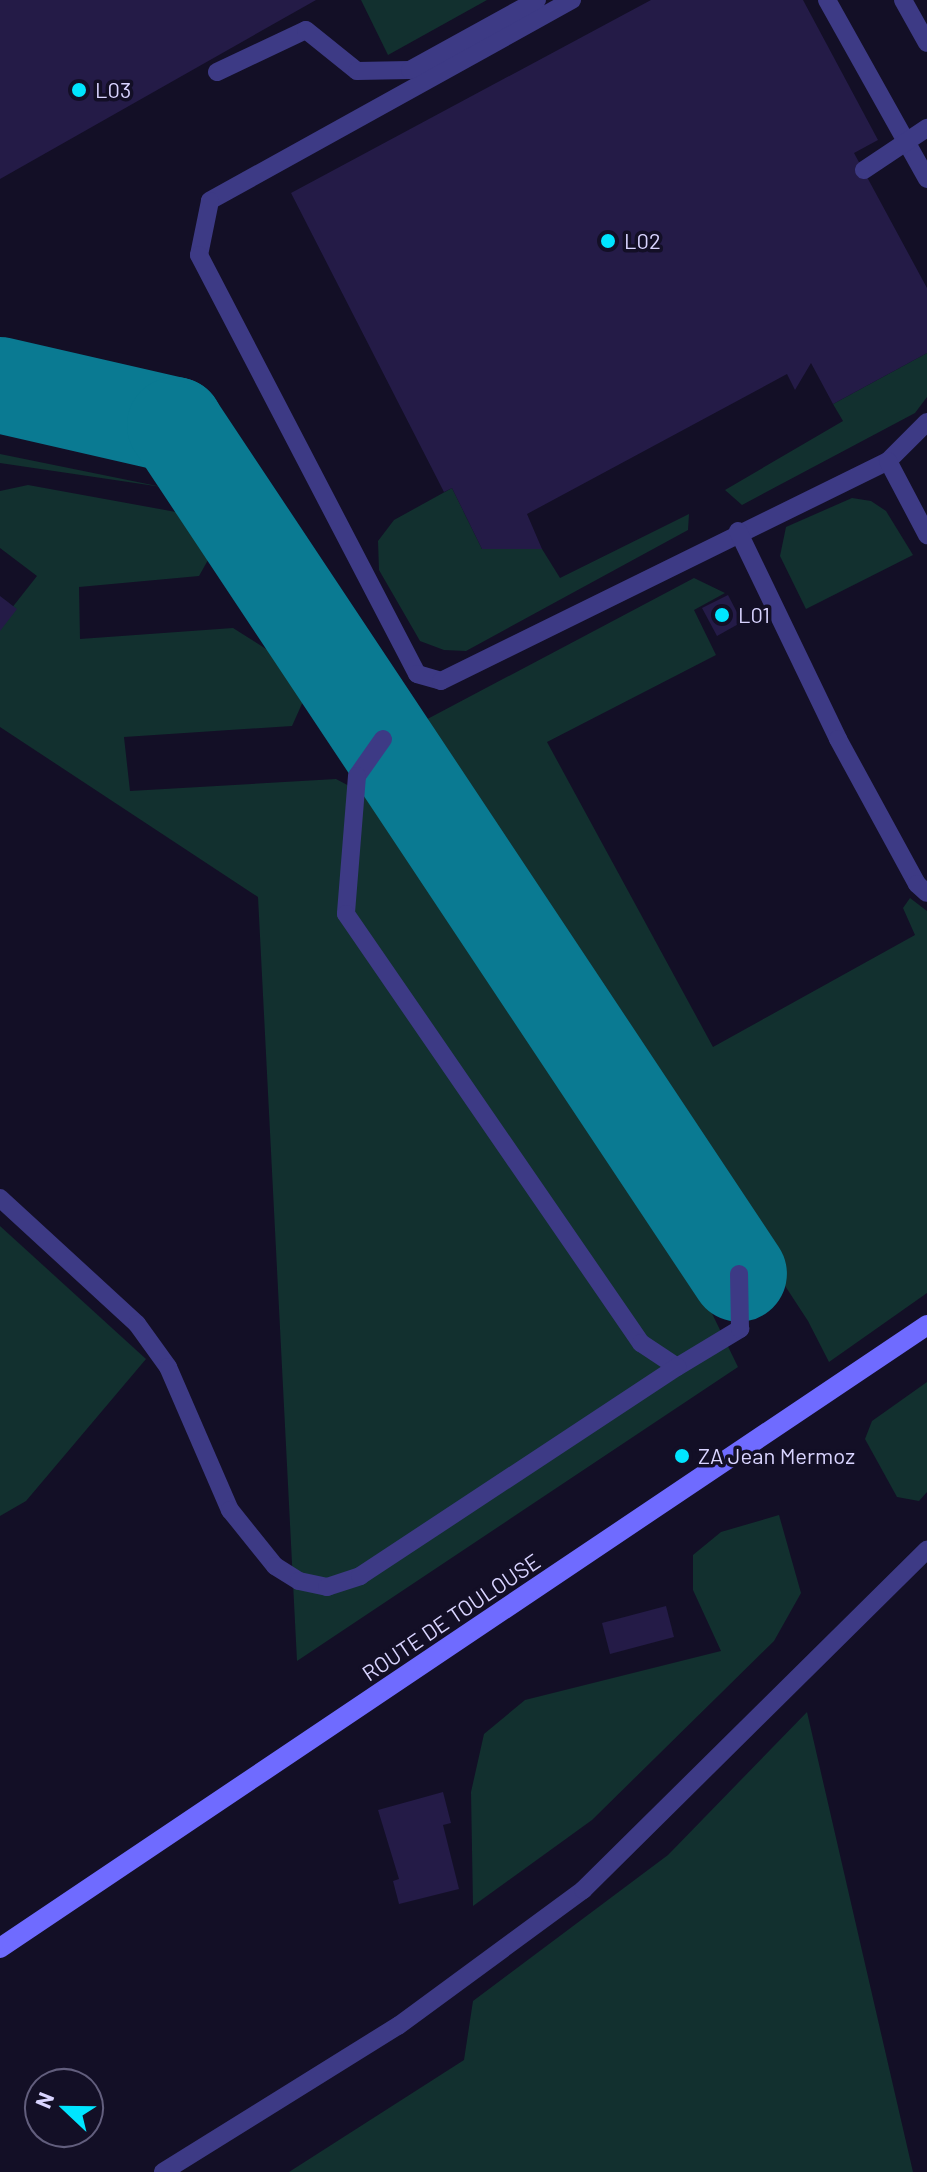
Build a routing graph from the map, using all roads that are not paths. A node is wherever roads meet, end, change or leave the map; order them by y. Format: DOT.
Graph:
graph roads {
  1 [pos="537,0"];
  2 [pos="572,0"];
  3 [pos="827,0"];
  4 [pos="903,0"];
  5 [pos="927,43"];
  6 [pos="217,72"];
  7 [pos="927,128"];
  8 [pos="906,142"];
  9 [pos="864,170"];
  10 [pos="927,179"];
  11 [pos="927,422"];
  12 [pos="888,461"];
  13 [pos="738,531"];
  14 [pos="927,535"];
  15 [pos="383,739"];
  16 [pos="927,893"];
  17 [pos="0,1198"];
  18 [pos="739,1274"];
  19 [pos="927,1325"];
  20 [pos="677,1367"];
  21 [pos="927,1550"];
  22 [pos="0,1948"];
  23 [pos="163,2172"];
  1 -- 6 [label="lane"];
  2 -- 13 [label="lane"];
  3 -- 8 [label="lane"];
  4 -- 5 [label="lane"];
  7 -- 8 [label="lane"];
  8 -- 9 [label="lane"];
  8 -- 10 [label="lane"];
  11 -- 12 [label="lane"];
  12 -- 13 [label="lane"];
  12 -- 14 [label="lane"];
  13 -- 16 [label="lane"];
  15 -- 20 [label="lane"];
  17 -- 20 [label="lane"];
  18 -- 20 [label="lane"];
  19 -- 22 [label="main road, ROUTE DE TOULOUSE"];
  21 -- 23 [label="lane"];
}
